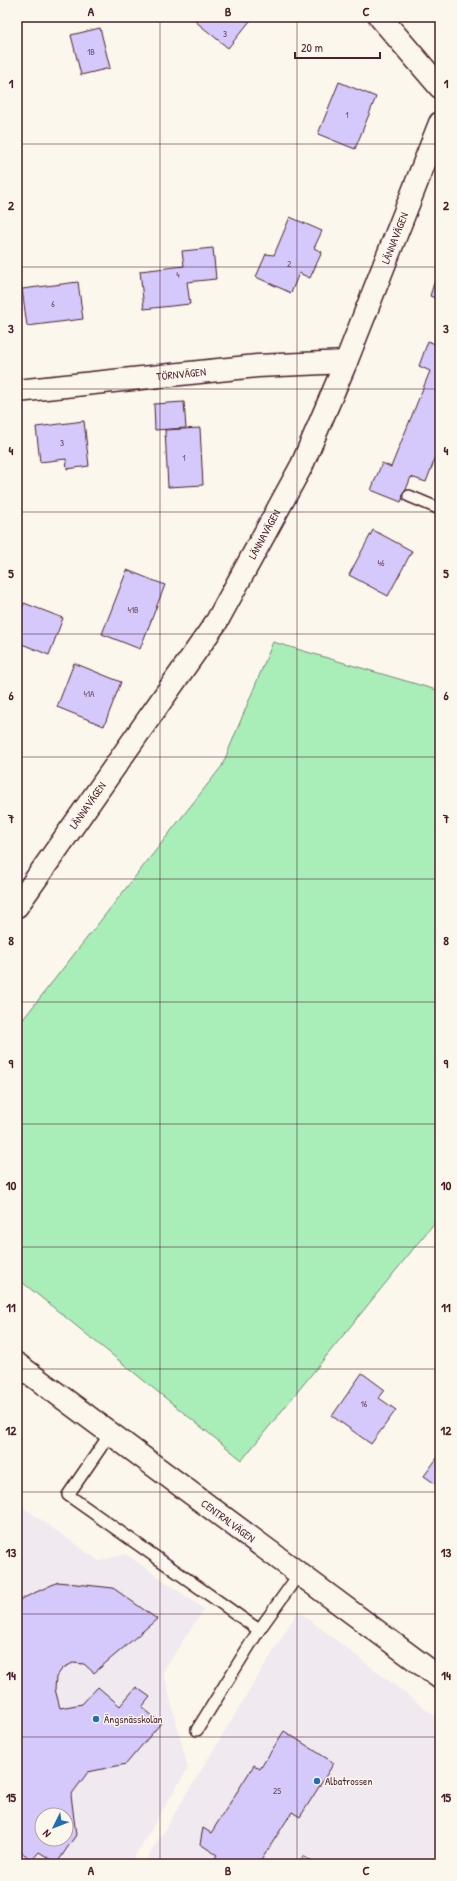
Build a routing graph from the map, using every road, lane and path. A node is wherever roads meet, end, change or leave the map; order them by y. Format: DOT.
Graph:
graph roads {
  1 [pos="380,17"];
  2 [pos="440,87"];
  3 [pos="440,123"];
  4 [pos="346,362"];
  5 [pos="17,391"];
  6 [pos="409,496"];
  7 [pos="440,509"];
  8 [pos="17,906"];
  9 [pos="17,1364"];
  10 [pos="110,1434"];
  11 [pos="299,1574"];
  12 [pos="259,1630"];
  13 [pos="440,1678"];
  14 [pos="197,1730"];
  1 -- 2 [label="street"];
  3 -- 4 [label="street, LÄNNAVÄGEN"];
  4 -- 5 [label="street, TÖRNVÄGEN"];
  4 -- 8 [label="street, LÄNNAVÄGEN"];
  6 -- 7 [label="lane"];
  9 -- 10 [label="street, CENTRALVÄGEN"];
  10 -- 11 [label="street, CENTRALVÄGEN"];
  10 -- 12 [label="lane"];
  11 -- 12 [label="lane"];
  11 -- 13 [label="street, CENTRALVÄGEN"];
  12 -- 14 [label="lane"];
}
